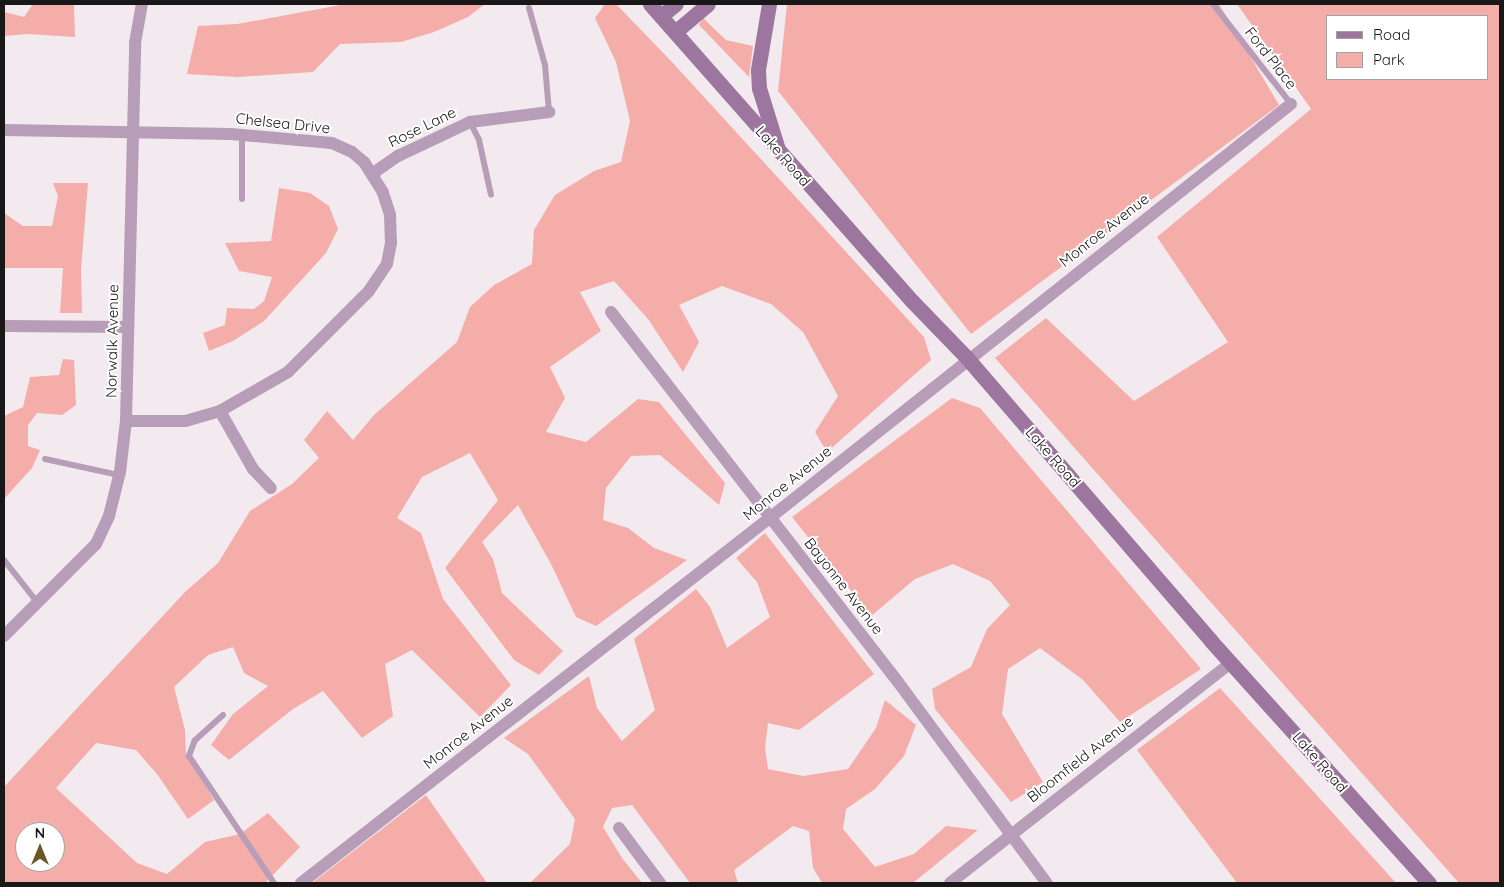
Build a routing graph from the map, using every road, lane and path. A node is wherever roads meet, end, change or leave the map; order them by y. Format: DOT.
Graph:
graph roads {
  1 [pos="142,4"];
  2 [pos="650,4"];
  3 [pos="676,4"];
  4 [pos="708,4"];
  5 [pos="769,4"];
  6 [pos="1213,4"];
  7 [pos="529,8"];
  8 [pos="662,16"];
  9 [pos="675,32"];
  10 [pos="1291,104"];
  11 [pos="549,112"];
  12 [pos="470,122"];
  13 [pos="4,130"];
  14 [pos="133,131"];
  15 [pos="242,134"];
  16 [pos="780,153"];
  17 [pos="372,174"];
  18 [pos="491,195"];
  19 [pos="242,199"];
  20 [pos="611,312"];
  21 [pos="4,326"];
  22 [pos="128,327"];
  23 [pos="967,358"];
  24 [pos="220,411"];
  25 [pos="126,421"];
  26 [pos="45,460"];
  27 [pos="119,475"];
  28 [pos="271,488"];
  29 [pos="771,517"];
  30 [pos="4,560"];
  31 [pos="37,602"];
  32 [pos="4,636"];
  33 [pos="1232,662"];
  34 [pos="223,715"];
  35 [pos="620,828"];
  36 [pos="1010,835"];
  37 [pos="274,883"];
  38 [pos="301,883"];
  39 [pos="660,883"];
  40 [pos="950,883"];
  41 [pos="1047,883"];
  42 [pos="1429,883"];
  1 -- 14 [label="street, Norwalk Avenue"];
  2 -- 8 [label="street, Lake Road"];
  3 -- 8 [label="street"];
  4 -- 9 [label="street"];
  5 -- 16 [label="street"];
  6 -- 10 [label="lane, Ford Place"];
  7 -- 11 [label="lane"];
  8 -- 9 [label="street, Lake Road"];
  9 -- 16 [label="street, Lake Road"];
  10 -- 23 [label="street, Monroe Avenue"];
  11 -- 12 [label="street, Rose Lane"];
  12 -- 17 [label="street, Rose Lane"];
  12 -- 18 [label="lane"];
  13 -- 14 [label="street, Chelsea Drive"];
  14 -- 15 [label="street, Chelsea Drive"];
  14 -- 22 [label="street, Norwalk Avenue"];
  15 -- 17 [label="street, Chelsea Drive"];
  15 -- 19 [label="lane"];
  16 -- 23 [label="street, Lake Road"];
  17 -- 24 [label="street, Chelsea Drive"];
  20 -- 29 [label="street, Bayonne Avenue"];
  21 -- 22 [label="street"];
  22 -- 25 [label="street, Norwalk Avenue"];
  23 -- 29 [label="street, Monroe Avenue"];
  23 -- 33 [label="street, Lake Road"];
  24 -- 25 [label="street, Chelsea Drive"];
  24 -- 28 [label="street"];
  25 -- 27 [label="street, Norwalk Avenue"];
  26 -- 27 [label="lane"];
  27 -- 31 [label="street, Norwalk Avenue"];
  29 -- 36 [label="street, Bayonne Avenue"];
  29 -- 38 [label="street, Monroe Avenue"];
  30 -- 31 [label="lane"];
  31 -- 32 [label="street, Norwalk Avenue"];
  33 -- 36 [label="street, Bloomfield Avenue"];
  33 -- 42 [label="street, Lake Road"];
  34 -- 37 [label="lane"];
  35 -- 39 [label="street"];
  36 -- 40 [label="street, Bloomfield Avenue"];
  36 -- 41 [label="street, Bayonne Avenue"];
}
